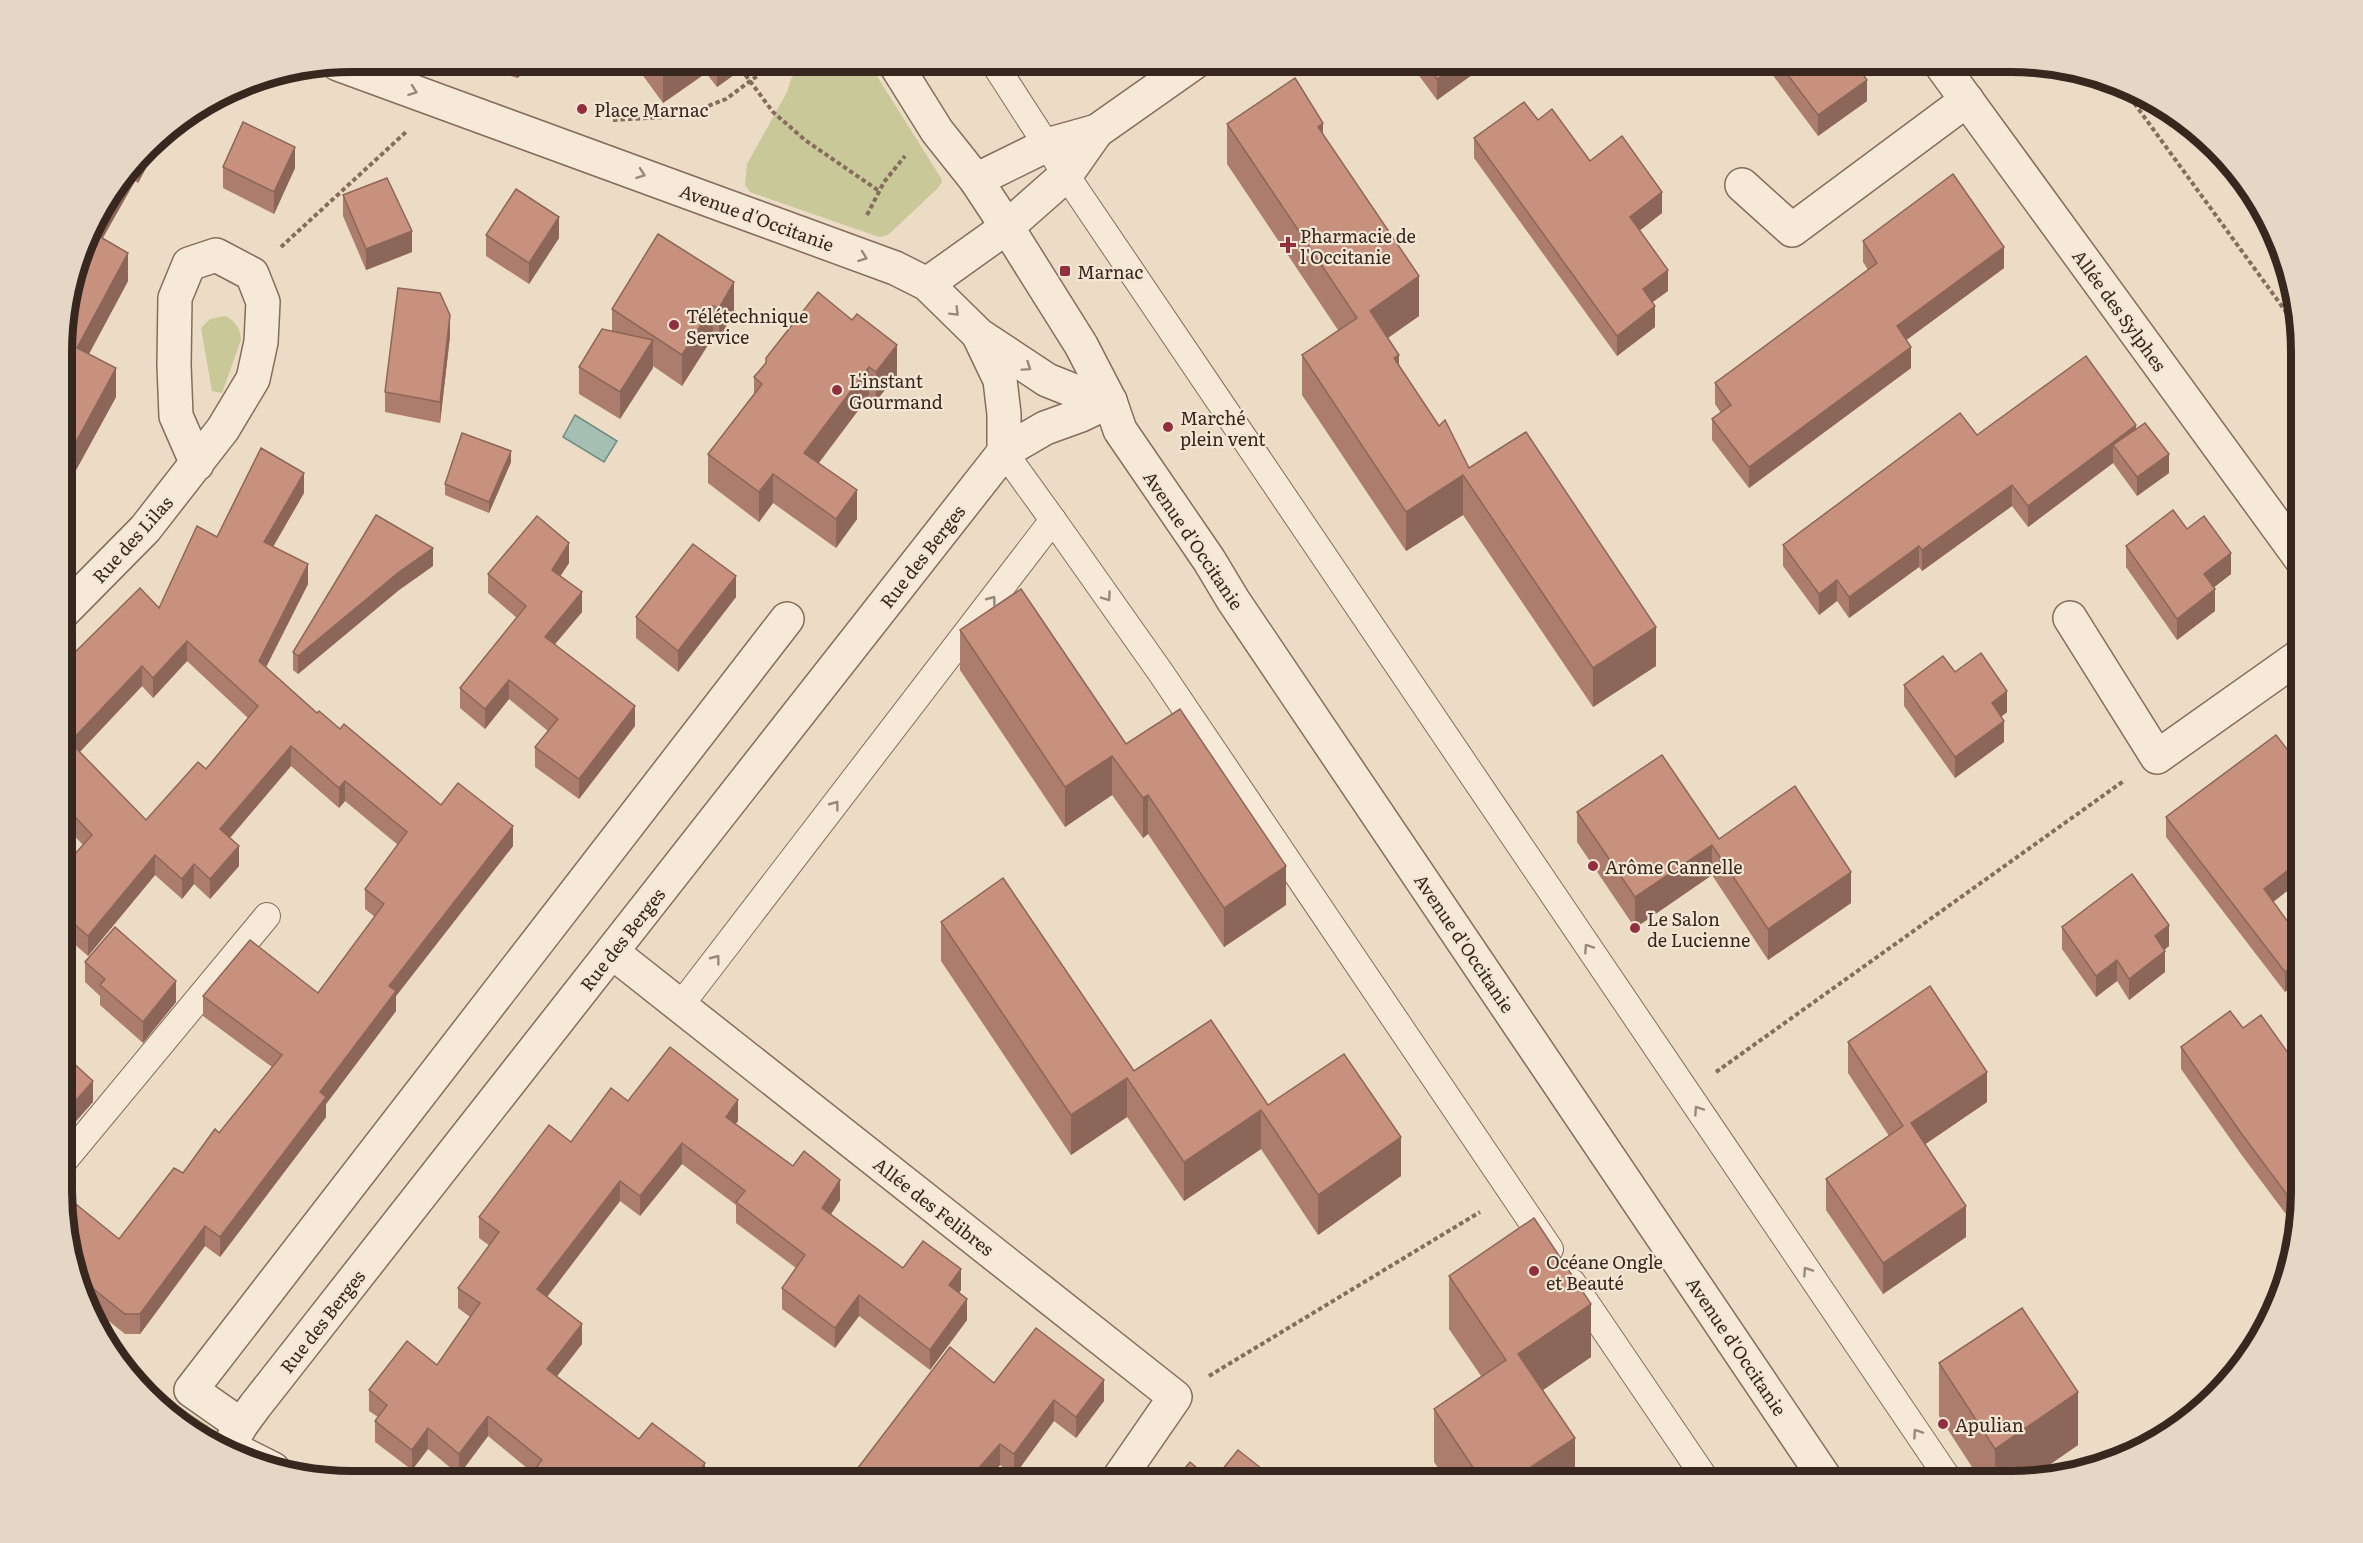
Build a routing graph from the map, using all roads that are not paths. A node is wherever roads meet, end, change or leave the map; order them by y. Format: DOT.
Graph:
graph roads {
  1 [pos="360,72"];
  2 [pos="900,72"];
  3 [pos="1000,72"];
  4 [pos="1181,72"];
  5 [pos="1946,72"];
  6 [pos="1967,100"];
  7 [pos="1097,131"];
  8 [pos="1047,145"];
  9 [pos="1066,175"];
  10 [pos="976,180"];
  11 [pos="1742,185"];
  12 [pos="1007,227"];
  13 [pos="927,284"];
  14 [pos="979,335"];
  15 [pos="1110,401"];
  16 [pos="1004,452"];
  17 [pos="196,464"];
  18 [pos="1053,520"];
  19 [pos="2291,545"];
  20 [pos="72,602"];
  21 [pos="2070,618"];
  22 [pos="787,619"];
  23 [pos="2291,662"];
  24 [pos="267,916"];
  25 [pos="612,952"];
  26 [pos="680,1006"];
  27 [pos="72,1151"];
  28 [pos="232,1441"];
  29 [pos="246,1451"];
  30 [pos="1124,1471"];
  31 [pos="1700,1471"];
  32 [pos="1820,1471"];
  33 [pos="1943,1471"];
  1 -- 13 [label="street, Avenue d'Occitanie, one-way"];
  2 -- 10 [label="street, Avenue d'Occitanie"];
  3 -- 8 [label="lane"];
  4 -- 7 [label="street"];
  5 -- 6 [label="street, Allée des Sylphes"];
  6 -- 11 [label="street"];
  6 -- 19 [label="street, Allée des Sylphes"];
  7 -- 8 [label="street"];
  7 -- 9 [label="street"];
  8 -- 9 [label="lane"];
  8 -- 10 [label="street"];
  9 -- 12 [label="street"];
  33 -- 9 [label="lane, one-way"];
  10 -- 12 [label="street, Avenue d'Occitanie"];
  12 -- 13 [label="street"];
  12 -- 15 [label="street, Avenue d'Occitanie"];
  13 -- 14 [label="street, Avenue d'Occitanie, one-way"];
  14 -- 15 [label="street, Avenue d'Occitanie, one-way"];
  14 -- 16 [label="street, Avenue d'Occitanie"];
  15 -- 16 [label="street"];
  15 -- 32 [label="street, Avenue d'Occitanie"];
  16 -- 18 [label="lane"];
  16 -- 25 [label="street, Rue des Berges"];
  17 -- 17 [label="street, Rue des Lilas"];
  17 -- 20 [label="street, Rue des Lilas"];
  26 -- 18 [label="lane, one-way"];
  18 -- 31 [label="lane, one-way"];
  21 -- 23 [label="street"];
  22 -- 28 [label="street"];
  24 -- 27 [label="lane"];
  25 -- 26 [label="street, Allée des Felibres"];
  25 -- 28 [label="street, Rue des Berges"];
  26 -- 30 [label="street, Allée des Felibres"];
  28 -- 29 [label="street"];
}
